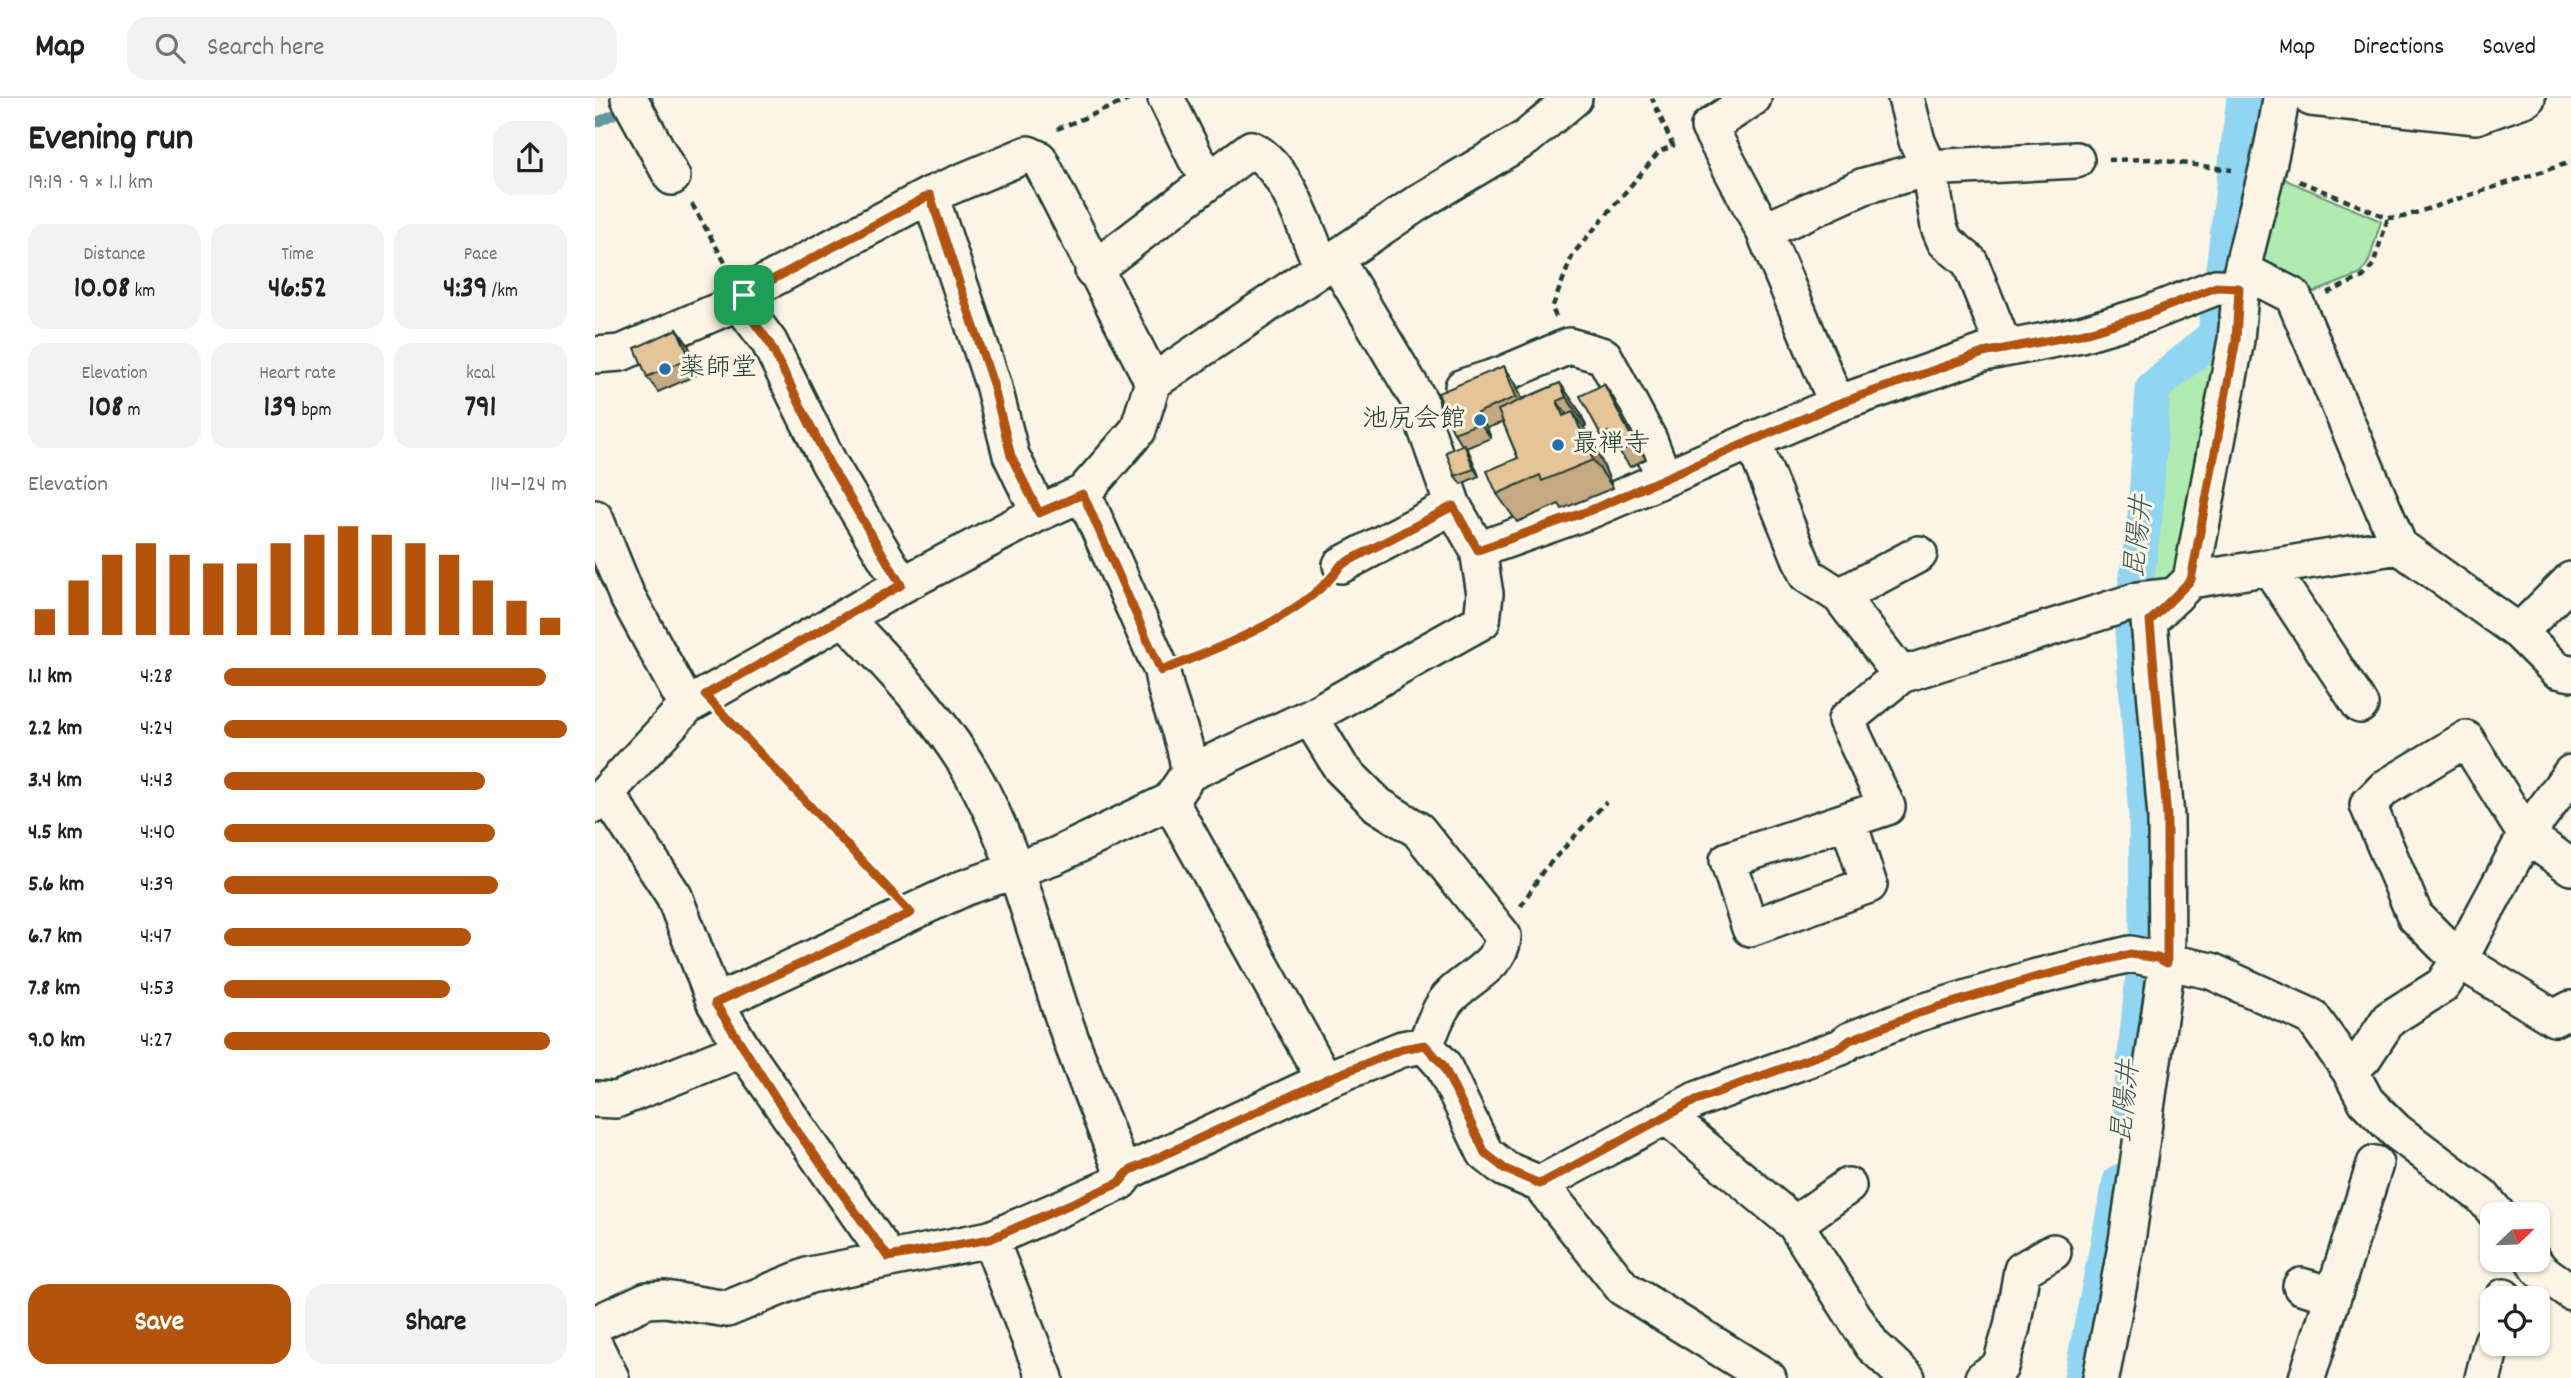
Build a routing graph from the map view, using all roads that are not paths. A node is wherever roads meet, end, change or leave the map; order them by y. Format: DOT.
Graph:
graph roads {
  1 [pos="629,98"];
  2 [pos="1165,98"];
  3 [pos="1574,98"];
  4 [pos="1753,98"];
  5 [pos="1906,98"];
  6 [pos="2281,98"];
  7 [pos="2311,98"];
  8 [pos="2509,101"];
  9 [pos="2076,160"];
  10 [pos="1929,168"];
  11 [pos="672,177"];
  12 [pos="1210,178"];
  13 [pos="930,195"];
  14 [pos="1764,230"];
  15 [pos="1336,260"];
  16 [pos="1094,270"];
  17 [pos="2231,283"];
  18 [pos="741,298"];
  19 [pos="2010,347"];
  20 [pos="608,354"];
  21 [pos="1153,382"];
  22 [pos="1420,402"];
  23 [pos="1837,404"];
  24 [pos="1752,440"];
  25 [pos="1663,476"];
  26 [pos="1083,494"];
  27 [pos="1453,506"];
  28 [pos="1039,513"];
  29 [pos="595,518"];
  30 [pos="2399,546"];
  31 [pos="1478,550"];
  32 [pos="1919,554"];
  33 [pos="1341,565"];
  34 [pos="2269,567"];
  35 [pos="2571,580"];
  36 [pos="901,585"];
  37 [pos="2183,588"];
  38 [pos="1840,596"];
  39 [pos="844,618"];
  40 [pos="2519,632"];
  41 [pos="2571,673"];
  42 [pos="1901,675"];
  43 [pos="696,700"];
  44 [pos="2360,705"];
  45 [pos="1310,717"];
  46 [pos="2571,773"];
  47 [pos="1179,787"];
  48 [pos="601,799"];
  49 [pos="1848,820"];
  50 [pos="2526,835"];
  51 [pos="2571,867"];
  52 [pos="1016,870"];
  53 [pos="2459,960"];
  54 [pos="2167,963"];
  55 [pos="715,1003"];
  56 [pos="2571,1009"];
  57 [pos="1425,1045"];
  58 [pos="743,1049"];
  59 [pos="2350,1071"];
  60 [pos="1325,1080"];
  61 [pos="595,1099"];
  62 [pos="1666,1116"];
  63 [pos="2375,1164"];
  64 [pos="1124,1177"];
  65 [pos="1540,1184"];
  66 [pos="1848,1186"];
  67 [pos="2487,1202"];
  68 [pos="1795,1224"];
  69 [pos="990,1239"];
  70 [pos="2053,1252"];
  71 [pos="888,1257"];
  72 [pos="2543,1272"];
  73 [pos="2571,1292"];
  74 [pos="595,1324"];
  75 [pos="595,1346"];
  76 [pos="2488,1356"];
  77 [pos="611,1378"];
  78 [pos="1045,1378"];
  79 [pos="1768,1378"];
  80 [pos="1907,1378"];
  81 [pos="1983,1378"];
  82 [pos="2101,1378"];
  83 [pos="2307,1378"];
  84 [pos="2483,1378"];
  1 -- 11 [label="street"];
  2 -- 12 [label="street"];
  3 -- 15 [label="street"];
  4 -- 14 [label="street"];
  5 -- 10 [label="street"];
  6 -- 17 [label="street"];
  7 -- 8 [label="street"];
  9 -- 10 [label="street"];
  10 -- 14 [label="street"];
  10 -- 19 [label="street"];
  12 -- 15 [label="street"];
  12 -- 16 [label="street"];
  13 -- 16 [label="street"];
  13 -- 18 [label="street"];
  13 -- 28 [label="street"];
  14 -- 23 [label="street"];
  15 -- 21 [label="street"];
  15 -- 22 [label="street"];
  16 -- 21 [label="street"];
  17 -- 19 [label="street"];
  17 -- 30 [label="street"];
  17 -- 37 [label="street"];
  18 -- 20 [label="street"];
  18 -- 36 [label="street"];
  19 -- 23 [label="street"];
  21 -- 26 [label="street"];
  22 -- 25 [label="street"];
  22 -- 27 [label="street"];
  23 -- 24 [label="street"];
  24 -- 25 [label="street"];
  24 -- 38 [label="street"];
  25 -- 31 [label="street"];
  26 -- 28 [label="street"];
  26 -- 47 [label="street"];
  27 -- 31 [label="street"];
  27 -- 33 [label="street"];
  28 -- 36 [label="street"];
  29 -- 43 [label="street"];
  30 -- 34 [label="street"];
  30 -- 40 [label="street"];
  31 -- 45 [label="street"];
  32 -- 38 [label="street"];
  34 -- 37 [label="street"];
  34 -- 44 [label="street"];
  35 -- 40 [label="street"];
  36 -- 39 [label="street"];
  37 -- 42 [label="street"];
  37 -- 54 [label="street"];
  38 -- 42 [label="street"];
  39 -- 43 [label="street"];
  39 -- 52 [label="street"];
  40 -- 41 [label="street"];
  42 -- 49 [label="street"];
  43 -- 48 [label="street"];
  45 -- 47 [label="street"];
  45 -- 57 [label="street"];
  46 -- 50 [label="street"];
  47 -- 52 [label="street"];
  47 -- 60 [label="street"];
  48 -- 55 [label="street"];
  50 -- 51 [label="street"];
  50 -- 53 [label="street"];
  50 -- 53 [label="street"];
  52 -- 55 [label="street"];
  52 -- 64 [label="street"];
  53 -- 56 [label="street"];
  53 -- 59 [label="street"];
  54 -- 59 [label="street"];
  54 -- 62 [label="street"];
  54 -- 82 [label="street"];
  55 -- 58 [label="street"];
  57 -- 60 [label="street"];
  57 -- 65 [label="street"];
  58 -- 61 [label="street"];
  58 -- 71 [label="street"];
  59 -- 67 [label="street"];
  60 -- 64 [label="street"];
  62 -- 65 [label="street"];
  62 -- 68 [label="street"];
  63 -- 83 [label="street"];
  64 -- 69 [label="street"];
  65 -- 79 [label="street"];
  66 -- 68 [label="street"];
  68 -- 80 [label="street"];
  69 -- 71 [label="street"];
  69 -- 78 [label="street"];
  70 -- 81 [label="street"];
  71 -- 74 [label="street"];
  72 -- 73 [label="street"];
  75 -- 77 [label="street"];
  76 -- 84 [label="street"];
}
